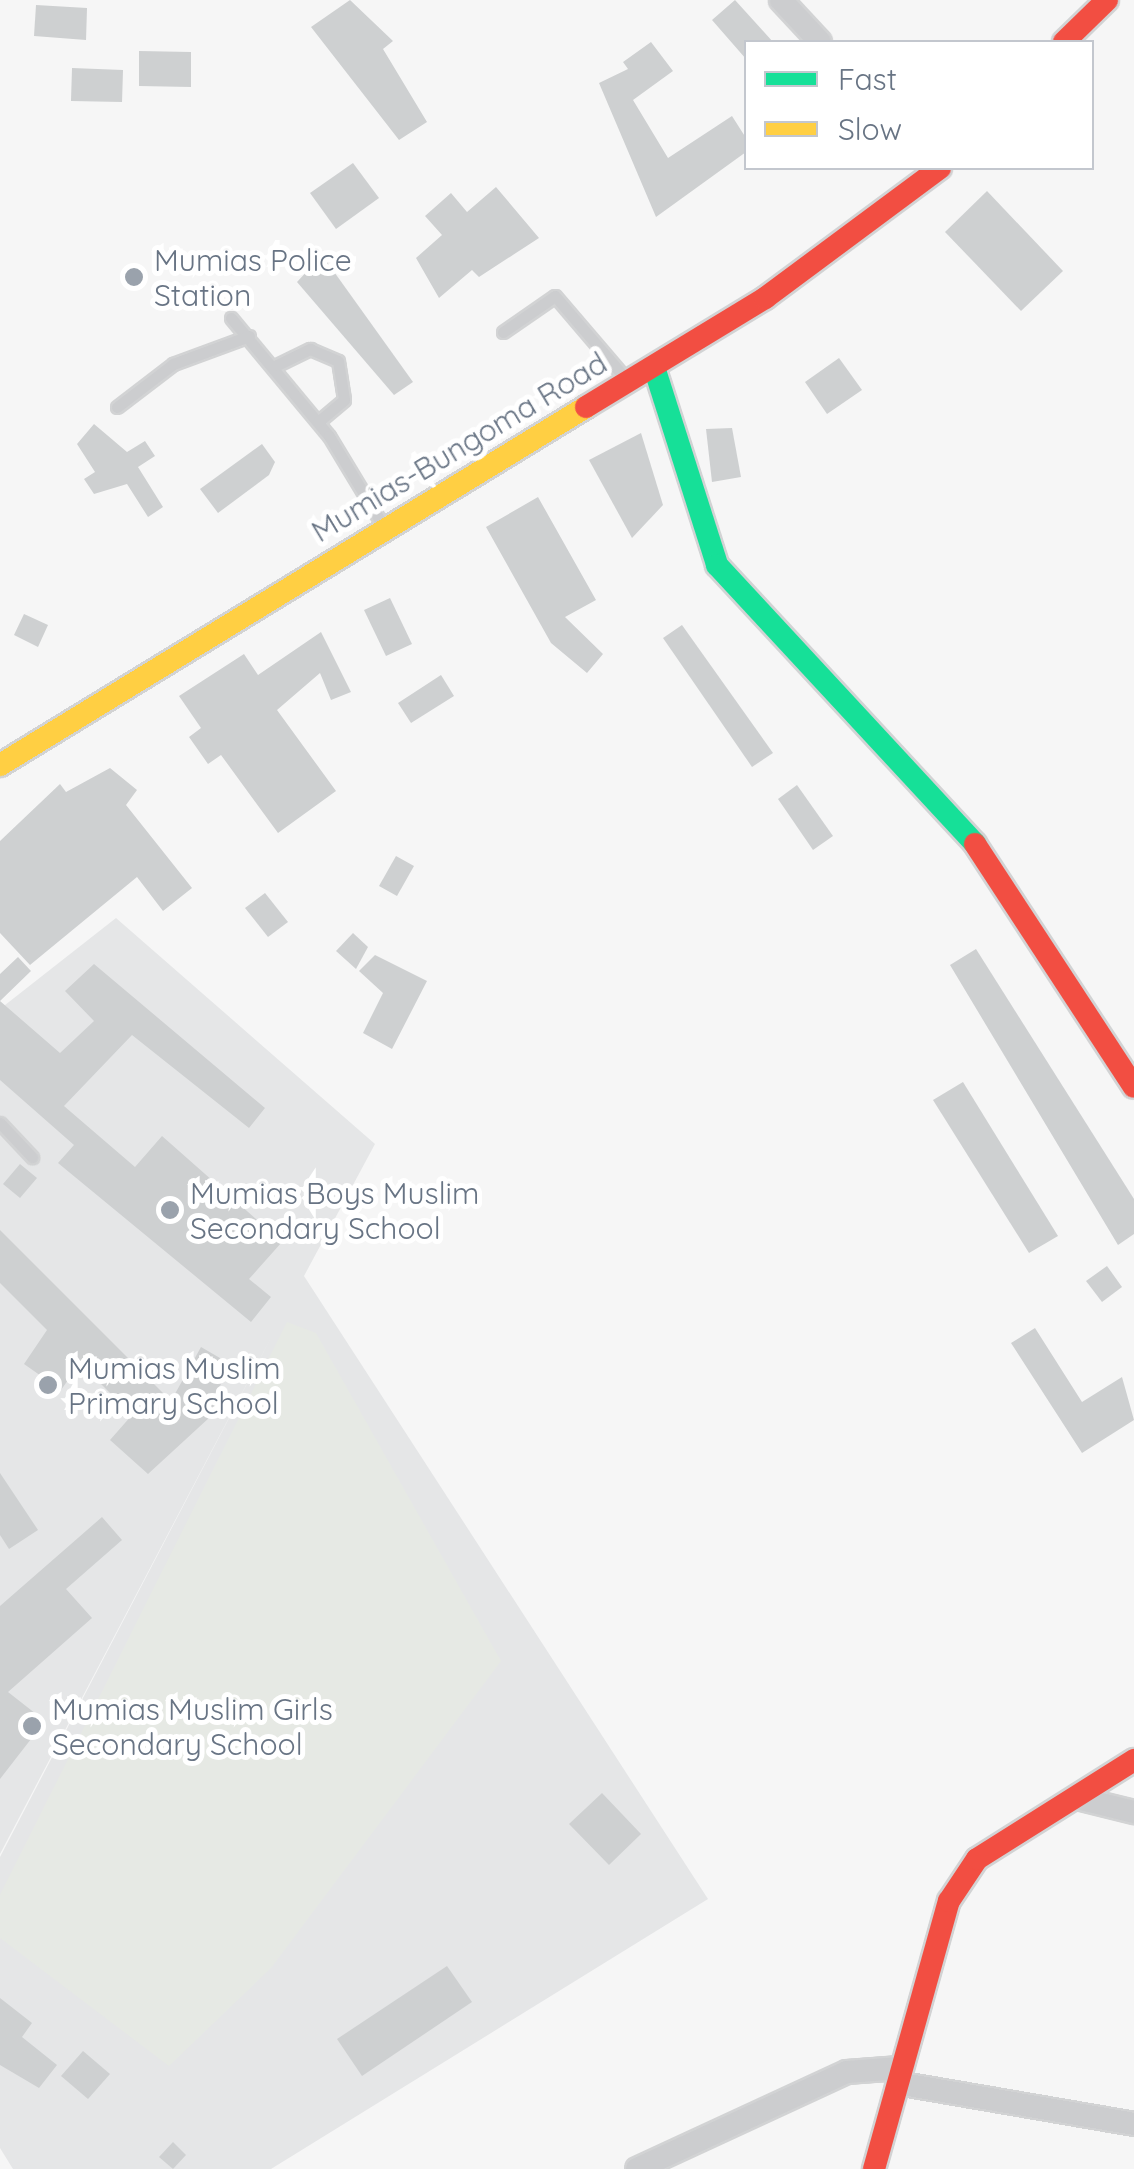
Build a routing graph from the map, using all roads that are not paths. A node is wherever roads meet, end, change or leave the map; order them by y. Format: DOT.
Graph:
graph roads {
  1 [pos="781,0"];
  2 [pos="1107,0"];
  3 [pos="818,40"];
  4 [pos="1066,40"];
  5 [pos="938,170"];
  6 [pos="231,318"];
  7 [pos="503,332"];
  8 [pos="250,336"];
  9 [pos="278,365"];
  10 [pos="654,367"];
  11 [pos="629,382"];
  12 [pos="117,406"];
  13 [pos="319,421"];
  14 [pos="384,527"];
  15 [pos="0,765"];
  16 [pos="1134,1087"];
  17 [pos="0,1123"];
  18 [pos="32,1156"];
  19 [pos="1134,1760"];
  20 [pos="1076,1798"];
  21 [pos="1134,1812"];
  22 [pos="898,2076"];
  23 [pos="1134,2124"];
  24 [pos="637,2169"];
  25 [pos="874,2169"];
  1 -- 3 [label="street"];
  2 -- 4 [label="street"];
  5 -- 10 [label="street, Mumias-Bungoma Road"];
  6 -- 8 [label="lane"];
  7 -- 11 [label="lane"];
  8 -- 9 [label="lane"];
  8 -- 12 [label="lane"];
  9 -- 13 [label="lane"];
  9 -- 13 [label="lane"];
  10 -- 11 [label="street, Mumias-Bungoma Road"];
  10 -- 16 [label="street"];
  11 -- 14 [label="street, Mumias-Bungoma Road"];
  13 -- 14 [label="lane"];
  14 -- 15 [label="street, Mumias-Bungoma Road"];
  17 -- 18 [label="lane"];
  19 -- 20 [label="street"];
  20 -- 21 [label="street"];
  20 -- 22 [label="street"];
  22 -- 23 [label="street"];
  22 -- 24 [label="street"];
  22 -- 25 [label="street"];
}
